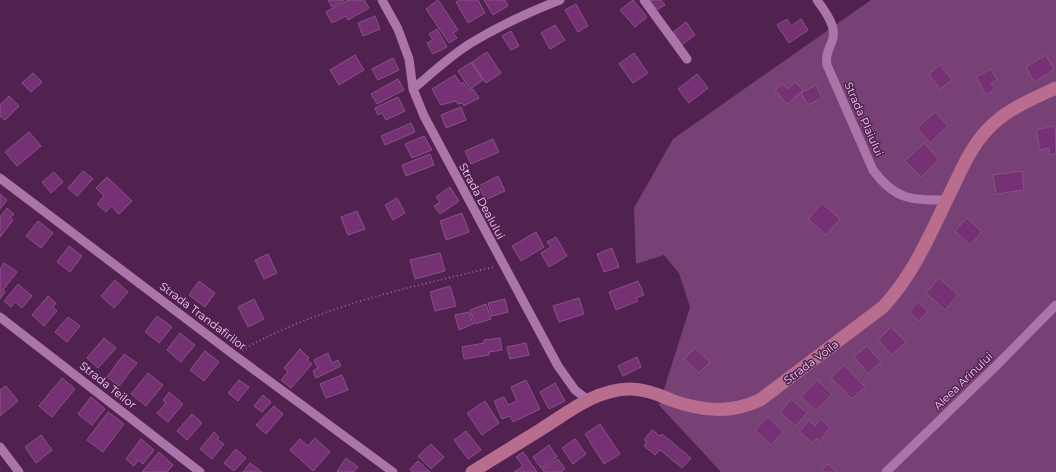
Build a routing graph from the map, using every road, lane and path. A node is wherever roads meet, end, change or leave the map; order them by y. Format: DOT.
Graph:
graph roads {
  1 [pos="382,0"];
  2 [pos="560,0"];
  3 [pos="644,0"];
  4 [pos="817,0"];
  5 [pos="687,60"];
  6 [pos="1056,88"];
  7 [pos="413,89"];
  8 [pos="0,178"];
  9 [pos="946,200"];
  10 [pos="502,265"];
  11 [pos="1056,305"];
  12 [pos="0,317"];
  13 [pos="234,355"];
  14 [pos="588,400"];
  15 [pos="0,447"];
  16 [pos="20,472"];
  17 [pos="200,472"];
  18 [pos="392,472"];
  19 [pos="472,472"];
  20 [pos="886,472"];
  1 -- 7 [label="street, Strada Dealului"];
  2 -- 7 [label="street"];
  3 -- 5 [label="street"];
  4 -- 9 [label="street, Strada Plaiului"];
  6 -- 9 [label="main road, Strada Voila"];
  7 -- 10 [label="street, Strada Dealului"];
  8 -- 13 [label="street, Strada Trandafirilor"];
  9 -- 14 [label="main road, Strada Voila"];
  10 -- 13 [label="path"];
  10 -- 14 [label="street, Strada Dealului"];
  11 -- 20 [label="street, Aleea Arinului"];
  12 -- 17 [label="street, Strada Teilor"];
  13 -- 18 [label="street, Strada Trandafirilor"];
  14 -- 19 [label="main road, Strada Voila"];
  15 -- 16 [label="street"];
}
